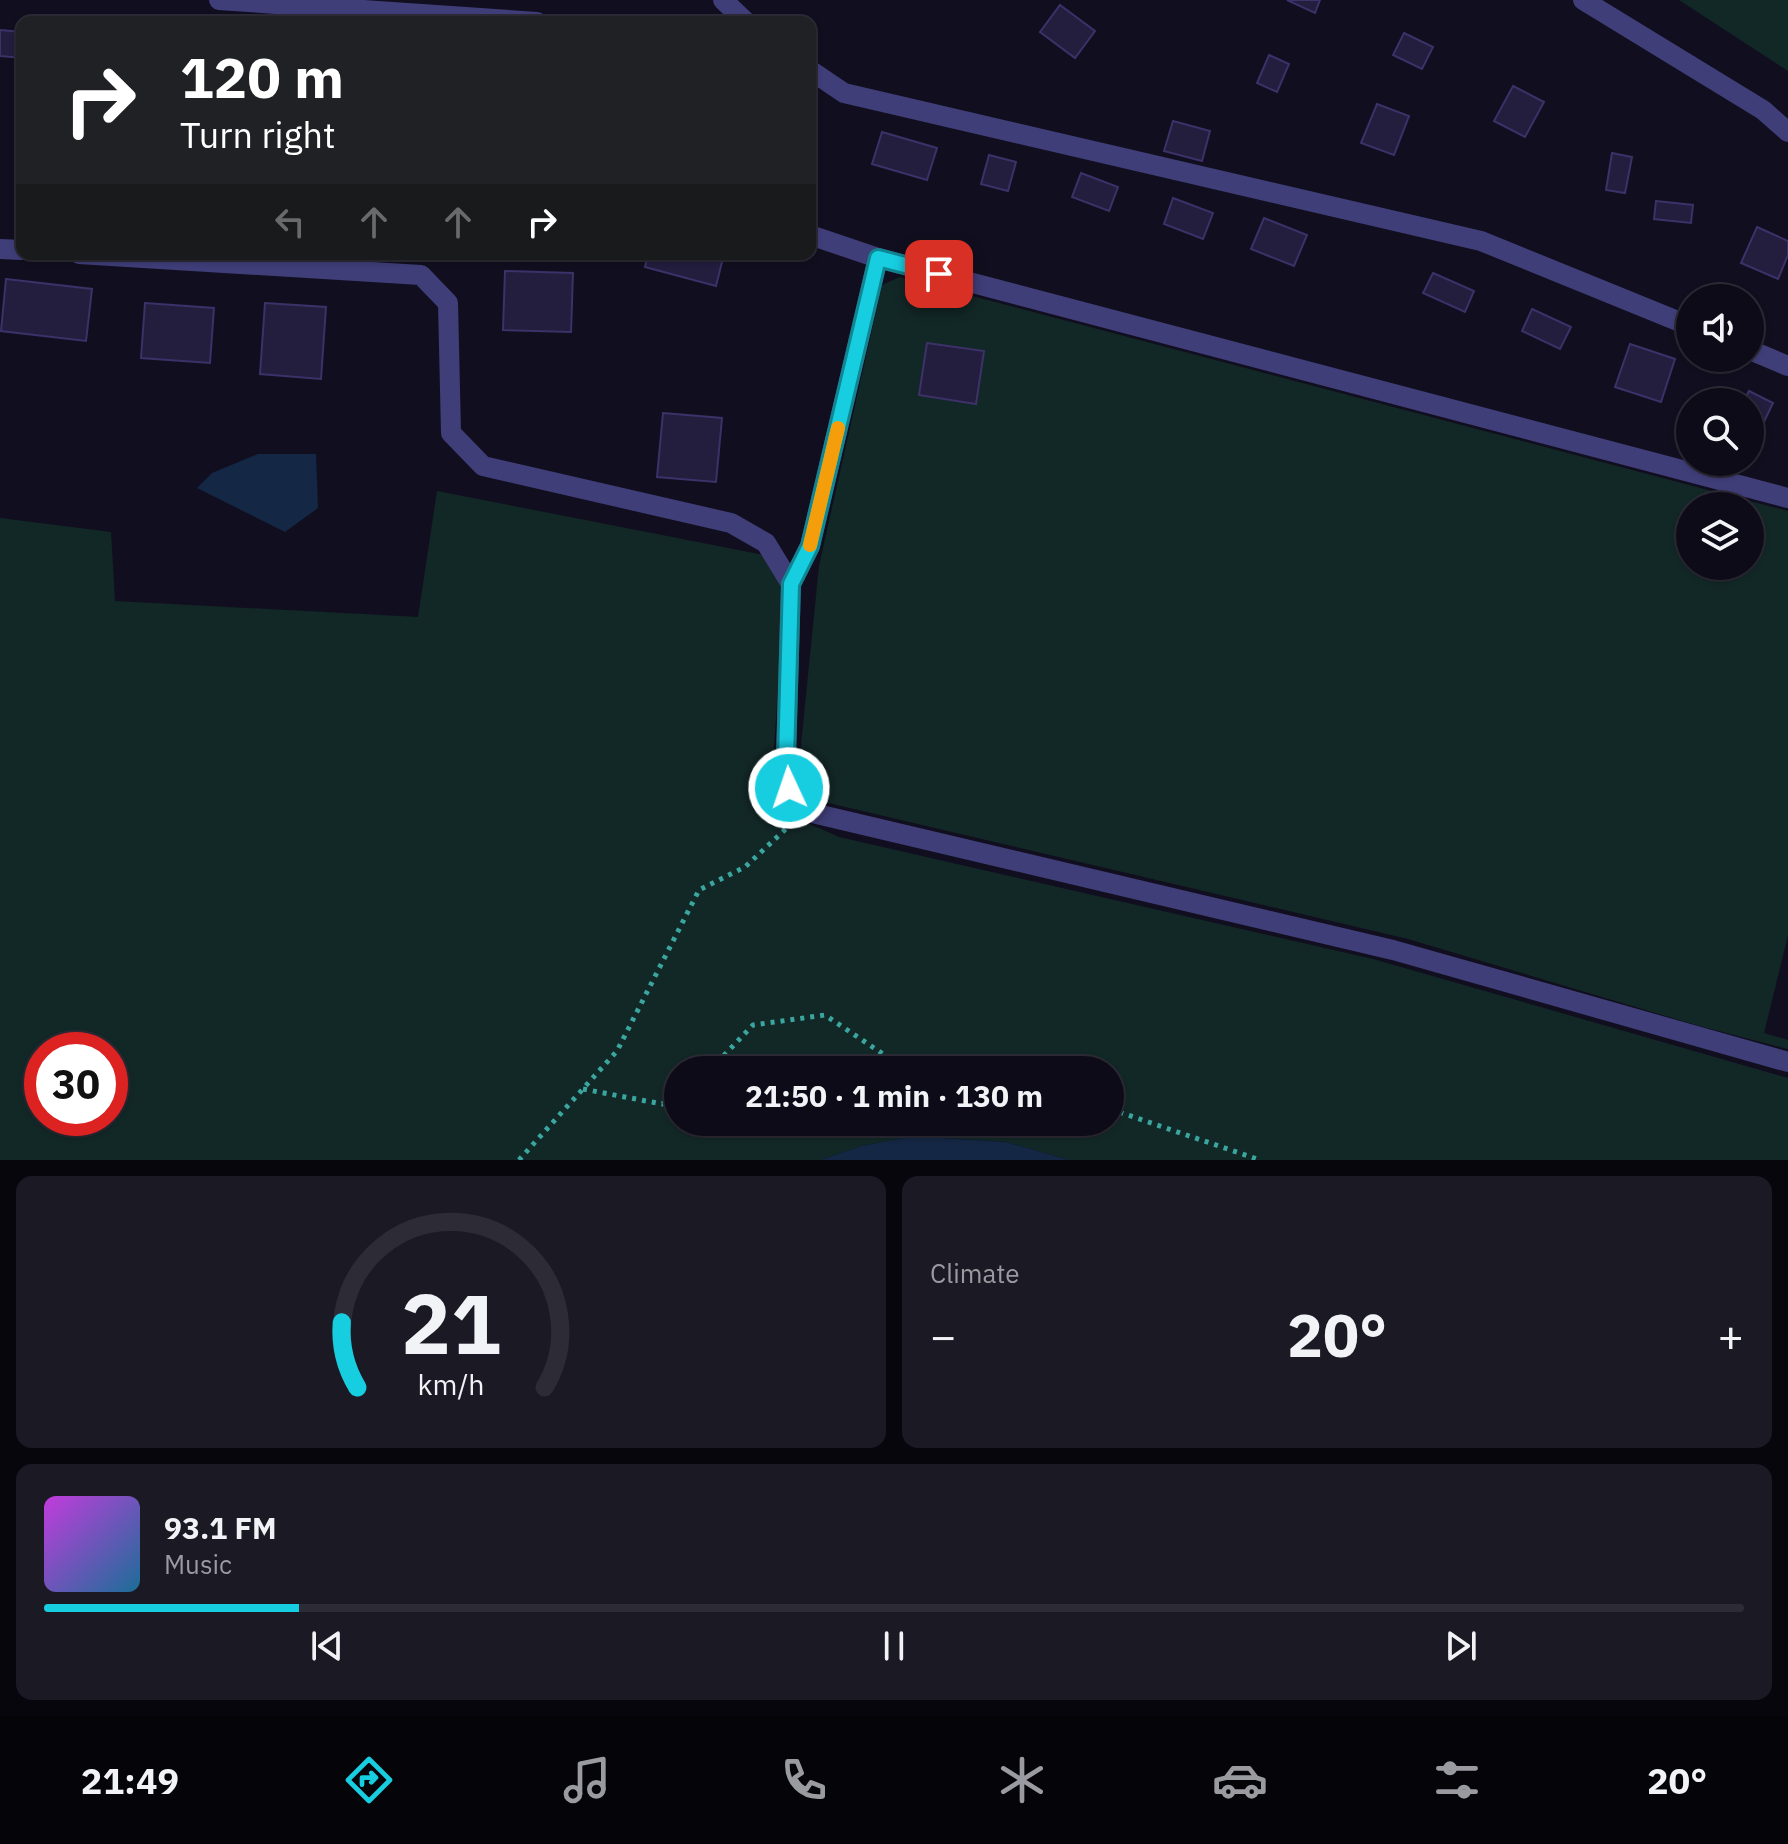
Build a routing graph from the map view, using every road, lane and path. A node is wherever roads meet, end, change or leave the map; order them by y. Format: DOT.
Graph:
graph roads {
  1 [pos="219,0"];
  2 [pos="723,0"];
  3 [pos="1583,0"];
  4 [pos="450,16"];
  5 [pos="740,16"];
  6 [pos="816,74"];
  7 [pos="1788,132"];
  8 [pos="816,237"];
  9 [pos="878,258"];
  10 [pos="177,260"];
  11 [pos="1676,320"];
  12 [pos="1764,356"];
  13 [pos="1788,366"];
  14 [pos="1788,498"];
  15 [pos="791,584"];
  16 [pos="804,811"];
  17 [pos="723,1056"];
  18 [pos="886,1056"];
  19 [pos="1788,1062"];
  20 [pos="582,1089"];
  21 [pos="664,1103"];
  22 [pos="1124,1114"];
  23 [pos="519,1160"];
  24 [pos="1260,1160"];
  1 -- 4 [label="street"];
  2 -- 5 [label="street"];
  3 -- 7 [label="street"];
  6 -- 11 [label="street"];
  8 -- 9 [label="street"];
  9 -- 14 [label="street"];
  9 -- 15 [label="street"];
  10 -- 15 [label="street"];
  12 -- 13 [label="street"];
  15 -- 16 [label="street"];
  16 -- 19 [label="street"];
  16 -- 20 [label="path"];
  17 -- 18 [label="path"];
  20 -- 21 [label="path"];
  20 -- 23 [label="path"];
  22 -- 24 [label="path"];
}
